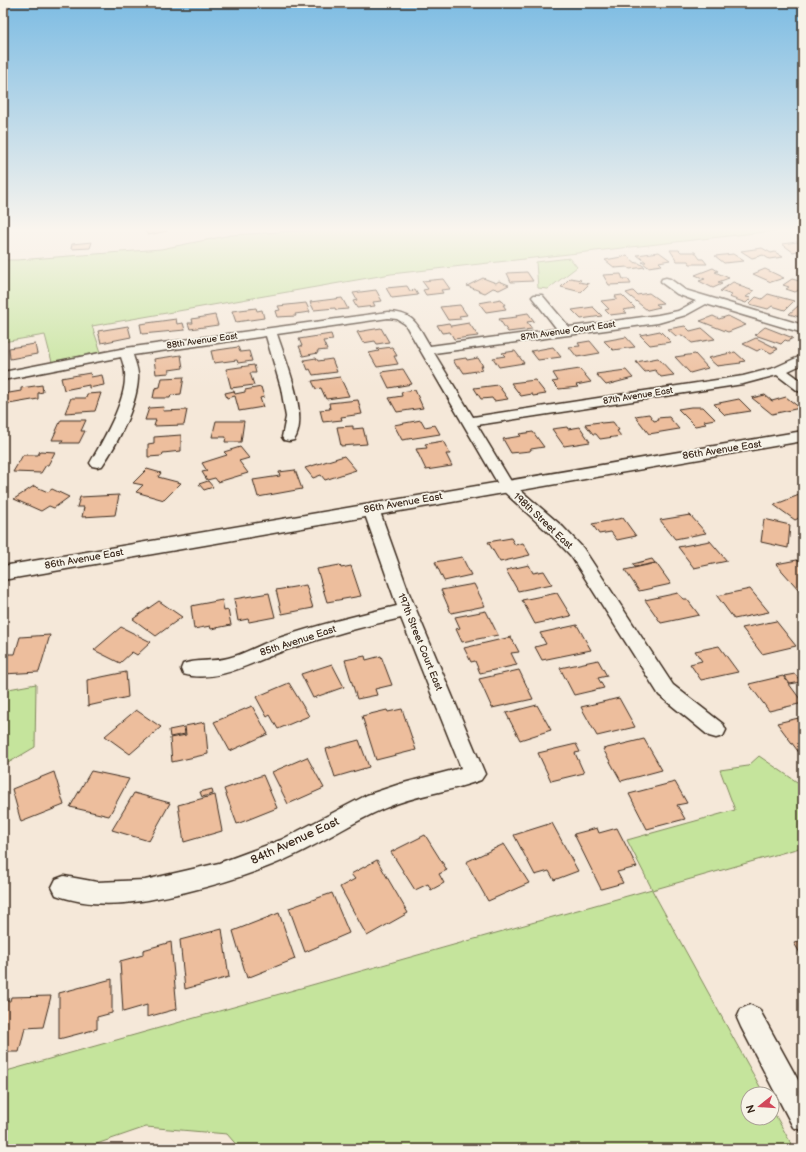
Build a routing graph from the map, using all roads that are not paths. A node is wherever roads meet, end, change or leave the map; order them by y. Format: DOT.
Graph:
graph roads {
  1 [pos="667,282"];
  2 [pos="538,297"];
  3 [pos="705,300"];
  4 [pos="402,316"];
  5 [pos="803,329"];
  6 [pos="270,330"];
  7 [pos="566,332"];
  8 [pos="427,350"];
  9 [pos="126,352"];
  10 [pos="803,359"];
  11 [pos="779,371"];
  12 [pos="3,376"];
  13 [pos="803,388"];
  14 [pos="469,422"];
  15 [pos="803,436"];
  16 [pos="289,437"];
  17 [pos="97,463"];
  18 [pos="506,486"];
  19 [pos="371,509"];
  20 [pos="3,574"];
  21 [pos="407,610"];
  22 [pos="190,669"];
  23 [pos="716,730"];
  24 [pos="474,774"];
  25 [pos="64,887"];
  26 [pos="750,1018"];
  27 [pos="803,1117"];
  1 -- 3 [label="street"];
  2 -- 7 [label="street"];
  3 -- 5 [label="street"];
  3 -- 7 [label="street, 87th Avenue Court East"];
  4 -- 6 [label="street, 88th Avenue East"];
  4 -- 8 [label="street, 198th Street East"];
  6 -- 9 [label="street, 88th Avenue East"];
  6 -- 16 [label="street"];
  7 -- 8 [label="street, 87th Avenue Court East"];
  8 -- 14 [label="street, 198th Street East"];
  9 -- 12 [label="street, 88th Avenue East"];
  9 -- 17 [label="street"];
  10 -- 11 [label="street, 87th Avenue East"];
  11 -- 13 [label="street"];
  11 -- 14 [label="street, 87th Avenue East"];
  14 -- 18 [label="street, 198th Street East"];
  15 -- 18 [label="street, 86th Avenue East"];
  18 -- 19 [label="street, 86th Avenue East"];
  18 -- 23 [label="street, 198th Street East"];
  19 -- 20 [label="street, 86th Avenue East"];
  19 -- 21 [label="street, 197th Street Court East"];
  21 -- 22 [label="street, 85th Avenue East"];
  21 -- 24 [label="street, 197th Street Court East"];
  24 -- 25 [label="street, 84th Avenue East"];
  26 -- 27 [label="street"];
}
